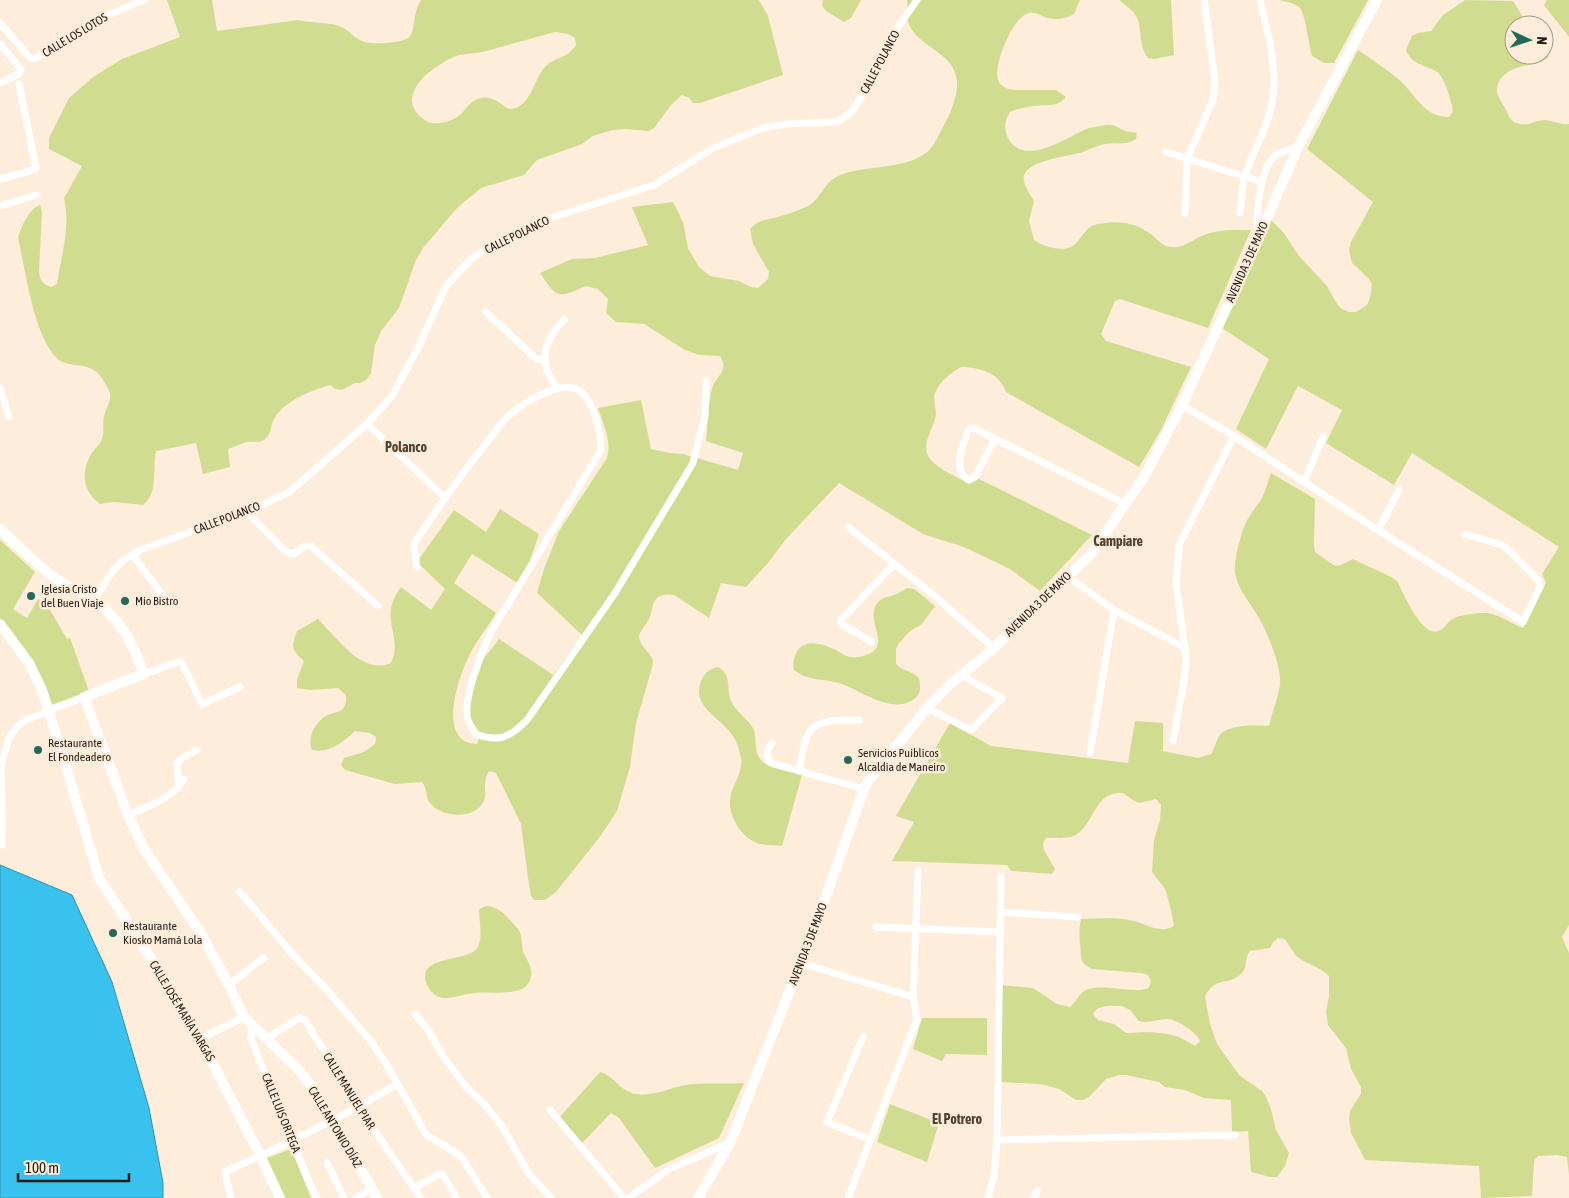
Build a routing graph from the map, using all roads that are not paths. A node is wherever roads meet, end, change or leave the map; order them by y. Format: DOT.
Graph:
graph roads {
  1 [pos="144,0"];
  2 [pos="917,0"];
  3 [pos="1204,0"];
  4 [pos="1260,0"];
  5 [pos="1377,0"];
  6 [pos="0,23"];
  7 [pos="0,44"];
  8 [pos="0,83"];
  9 [pos="19,84"];
  10 [pos="1298,147"];
  11 [pos="1166,152"];
  12 [pos="1187,159"];
  13 [pos="1244,177"];
  14 [pos="0,179"];
  15 [pos="1262,182"];
  16 [pos="37,195"];
  17 [pos="0,206"];
  18 [pos="1185,213"];
  19 [pos="1240,213"];
  20 [pos="1257,242"];
  21 [pos="486,312"];
  22 [pos="564,320"];
  23 [pos="545,361"];
  24 [pos="706,381"];
  25 [pos="0,388"];
  26 [pos="556,388"];
  27 [pos="1182,405"];
  28 [pos="9,417"];
  29 [pos="367,424"];
  30 [pos="1234,436"];
  31 [pos="1323,437"];
  32 [pos="996,439"];
  33 [pos="1304,482"];
  34 [pos="1399,490"];
  35 [pos="445,498"];
  36 [pos="1125,504"];
  37 [pos="247,512"];
  38 [pos="848,527"];
  39 [pos="0,529"];
  40 [pos="1378,530"];
  41 [pos="1465,534"];
  42 [pos="132,554"];
  43 [pos="894,564"];
  44 [pos="417,567"];
  45 [pos="1067,576"];
  46 [pos="94,601"];
  47 [pos="168,604"];
  48 [pos="378,606"];
  49 [pos="1114,610"];
  50 [pos="0,624"];
  51 [pos="872,642"];
  52 [pos="994,648"];
  53 [pos="1186,648"];
  54 [pos="144,674"];
  55 [pos="961,675"];
  56 [pos="240,687"];
  57 [pos="84,697"];
  58 [pos="927,708"];
  59 [pos="49,712"];
  60 [pos="859,720"];
  61 [pos="1173,741"];
  62 [pos="772,743"];
  63 [pos="197,750"];
  64 [pos="1090,753"];
  65 [pos="799,771"];
  66 [pos="184,779"];
  67 [pos="179,787"];
  68 [pos="864,789"];
  69 [pos="128,815"];
  70 [pos="2,845"];
  71 [pos="918,872"];
  72 [pos="1001,876"];
  73 [pos="240,892"];
  74 [pos="1000,912"];
  75 [pos="1078,917"];
  76 [pos="876,927"];
  77 [pos="917,929"];
  78 [pos="1000,932"];
  79 [pos="263,958"];
  80 [pos="801,963"];
  81 [pos="229,985"];
  82 [pos="913,997"];
  83 [pos="415,1014"];
  84 [pos="244,1017"];
  85 [pos="252,1026"];
  86 [pos="863,1036"];
  87 [pos="200,1039"];
  88 [pos="266,1039"];
  89 [pos="397,1084"];
  90 [pos="358,1107"];
  91 [pos="550,1110"];
  92 [pos="333,1120"];
  93 [pos="1235,1135"];
  94 [pos="871,1140"];
  95 [pos="997,1140"];
  96 [pos="292,1141"];
  97 [pos="730,1143"];
  98 [pos="260,1155"];
  99 [pos="327,1163"];
  100 [pos="415,1188"];
  101 [pos="1038,1190"];
  102 [pos="374,1194"];
  103 [pos="700,1197"];
  104 [pos="231,1198"];
  105 [pos="280,1198"];
  106 [pos="317,1198"];
  107 [pos="344,1198"];
  108 [pos="355,1198"];
  109 [pos="421,1198"];
  110 [pos="457,1198"];
  111 [pos="487,1198"];
  112 [pos="551,1198"];
  113 [pos="626,1198"];
  114 [pos="848,1198"];
  115 [pos="988,1198"];
  116 [pos="1034,1198"];
  1 -- 6 [label="street, CALLE LOS LOTOS"];
  2 -- 29 [label="street, CALLE POLANCO"];
  3 -- 12 [label="street"];
  4 -- 13 [label="street"];
  5 -- 10 [label="street, AVENIDA 3 DE MAYO"];
  7 -- 8 [label="street"];
  9 -- 14 [label="street"];
  10 -- 15 [label="street"];
  10 -- 20 [label="street, AVENIDA 3 DE MAYO"];
  11 -- 12 [label="street"];
  12 -- 13 [label="street"];
  12 -- 18 [label="street"];
  13 -- 15 [label="street"];
  13 -- 19 [label="street"];
  15 -- 20 [label="street"];
  16 -- 17 [label="street"];
  20 -- 27 [label="street, AVENIDA 3 DE MAYO"];
  21 -- 23 [label="street"];
  22 -- 23 [label="street"];
  23 -- 26 [label="street"];
  24 -- 26 [label="street"];
  25 -- 28 [label="street"];
  26 -- 35 [label="street"];
  27 -- 30 [label="street"];
  27 -- 36 [label="street, AVENIDA 3 DE MAYO"];
  29 -- 35 [label="street"];
  29 -- 37 [label="street, CALLE POLANCO"];
  30 -- 33 [label="street"];
  30 -- 53 [label="street"];
  31 -- 33 [label="street"];
  32 -- 32 [label="street"];
  32 -- 36 [label="street"];
  33 -- 40 [label="street"];
  34 -- 40 [label="street"];
  35 -- 44 [label="street"];
  36 -- 45 [label="street, AVENIDA 3 DE MAYO"];
  37 -- 42 [label="street, CALLE POLANCO"];
  37 -- 48 [label="street"];
  38 -- 43 [label="street"];
  39 -- 46 [label="street"];
  40 -- 41 [label="street"];
  42 -- 46 [label="street, CALLE POLANCO"];
  42 -- 47 [label="street"];
  43 -- 51 [label="street"];
  43 -- 52 [label="street"];
  45 -- 49 [label="street"];
  45 -- 52 [label="street, AVENIDA 3 DE MAYO"];
  46 -- 54 [label="street"];
  49 -- 53 [label="street"];
  49 -- 64 [label="street"];
  50 -- 59 [label="street, CALLE JOSÉ MARÍA VARGAS"];
  52 -- 55 [label="street, AVENIDA 3 DE MAYO"];
  53 -- 61 [label="street"];
  54 -- 56 [label="street"];
  54 -- 57 [label="street"];
  55 -- 58 [label="street, AVENIDA 3 DE MAYO"];
  55 -- 58 [label="street"];
  57 -- 59 [label="street"];
  57 -- 69 [label="street, CALLE ANTONIO DÍAZ"];
  58 -- 68 [label="street, AVENIDA 3 DE MAYO"];
  59 -- 70 [label="street"];
  59 -- 87 [label="street, CALLE JOSÉ MARÍA VARGAS"];
  60 -- 65 [label="street"];
  62 -- 65 [label="street"];
  63 -- 67 [label="street"];
  65 -- 68 [label="street"];
  66 -- 67 [label="street"];
  67 -- 69 [label="street"];
  68 -- 80 [label="street, AVENIDA 3 DE MAYO"];
  69 -- 81 [label="street, CALLE ANTONIO DÍAZ"];
  71 -- 77 [label="street"];
  72 -- 74 [label="street"];
  73 -- 89 [label="street"];
  74 -- 75 [label="street"];
  74 -- 78 [label="street"];
  76 -- 77 [label="street"];
  77 -- 78 [label="street"];
  77 -- 82 [label="street"];
  78 -- 95 [label="street"];
  79 -- 81 [label="street"];
  80 -- 82 [label="street"];
  80 -- 97 [label="street, AVENIDA 3 DE MAYO"];
  81 -- 84 [label="street, CALLE ANTONIO DÍAZ"];
  82 -- 94 [label="street"];
  83 -- 112 [label="street"];
  84 -- 85 [label="street, CALLE ANTONIO DÍAZ"];
  84 -- 87 [label="street"];
  85 -- 88 [label="street, CALLE ANTONIO DÍAZ"];
  85 -- 96 [label="street, CALLE LUIS ORTEGA"];
  86 -- 94 [label="street"];
  87 -- 98 [label="street, CALLE JOSÉ MARÍA VARGAS"];
  88 -- 90 [label="street, CALLE MANUEL PIAR"];
  88 -- 92 [label="street, CALLE ANTONIO DÍAZ"];
  89 -- 90 [label="street"];
  89 -- 111 [label="street"];
  90 -- 92 [label="street"];
  90 -- 100 [label="street, CALLE MANUEL PIAR"];
  91 -- 113 [label="street"];
  92 -- 96 [label="street"];
  92 -- 102 [label="street, CALLE ANTONIO DÍAZ"];
  93 -- 95 [label="street"];
  94 -- 114 [label="street"];
  95 -- 115 [label="street"];
  96 -- 98 [label="street"];
  96 -- 106 [label="street, CALLE LUIS ORTEGA"];
  97 -- 103 [label="street, AVENIDA 3 DE MAYO"];
  97 -- 113 [label="street"];
  98 -- 104 [label="street"];
  98 -- 105 [label="street, CALLE JOSÉ MARÍA VARGAS"];
  99 -- 107 [label="street"];
  100 -- 109 [label="street, CALLE MANUEL PIAR"];
  100 -- 110 [label="street"];
  101 -- 116 [label="street"];
  102 -- 108 [label="street"];
}
